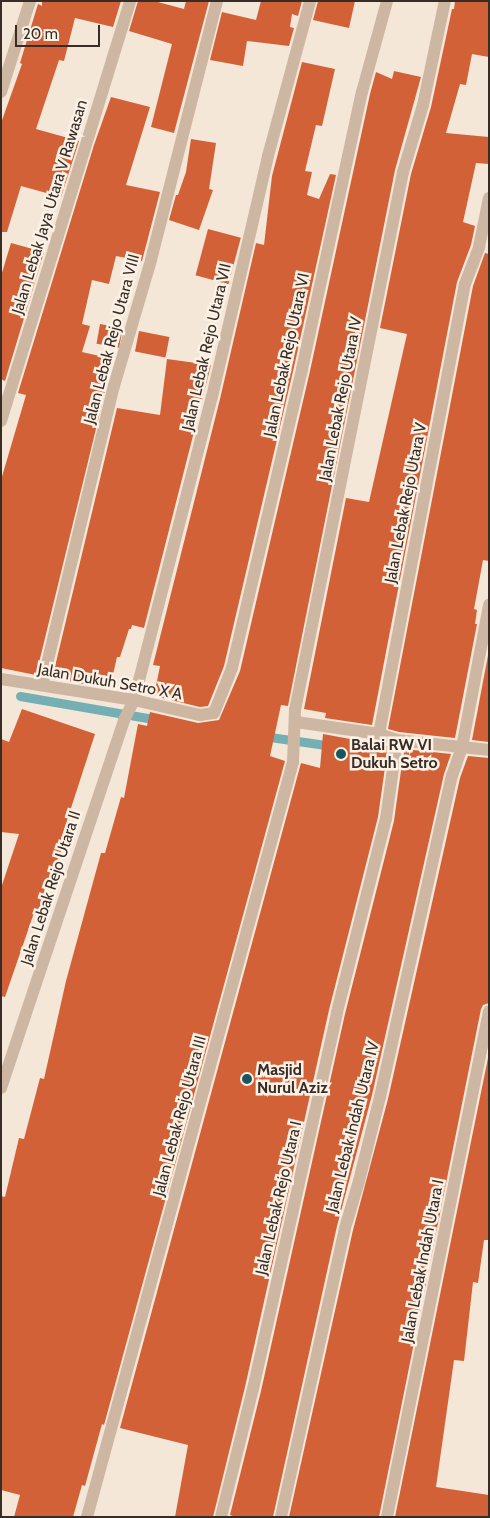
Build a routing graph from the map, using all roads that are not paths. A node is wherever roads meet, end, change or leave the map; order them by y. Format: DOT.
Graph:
graph roads {
  1 [pos="30,1"];
  2 [pos="130,1"];
  3 [pos="216,1"];
  4 [pos="310,1"];
  5 [pos="387,1"];
  6 [pos="445,1"];
  7 [pos="1,92"];
  8 [pos="489,198"];
  9 [pos="1,421"];
  10 [pos="489,605"];
  11 [pos="1,679"];
  12 [pos="42,686"];
  13 [pos="129,710"];
  14 [pos="214,713"];
  15 [pos="296,722"];
  16 [pos="379,734"];
  17 [pos="396,744"];
  18 [pos="461,750"];
  19 [pos="489,750"];
  20 [pos="489,1011"];
  21 [pos="1,1088"];
  22 [pos="87,1517"];
  23 [pos="221,1517"];
  24 [pos="281,1517"];
  25 [pos="387,1517"];
  1 -- 7 [label="street"];
  2 -- 9 [label="street, Jalan Lebak Jaya Utara V Rawasan"];
  3 -- 12 [label="street, Jalan Lebak Rejo Utara VIII"];
  4 -- 13 [label="street, Jalan Lebak Rejo Utara VII"];
  5 -- 14 [label="street, Jalan Lebak Rejo Utara VI"];
  6 -- 15 [label="street, Jalan Lebak Rejo Utara IV"];
  8 -- 16 [label="street, Jalan Lebak Rejo Utara V"];
  10 -- 18 [label="street, Jalan Lebak Indah Utara IV"];
  11 -- 12 [label="street, Jalan Dukuh Setro X A"];
  12 -- 13 [label="street, Jalan Dukuh Setro X A"];
  13 -- 14 [label="street, Jalan Dukuh Setro X A"];
  13 -- 21 [label="street, Jalan Lebak Rejo Utara II"];
  15 -- 16 [label="street"];
  15 -- 22 [label="street, Jalan Lebak Rejo Utara III"];
  16 -- 17 [label="street"];
  17 -- 18 [label="street"];
  17 -- 23 [label="street, Jalan Lebak Rejo Utara I"];
  18 -- 19 [label="street"];
  18 -- 24 [label="street, Jalan Lebak Indah Utara IV"];
  20 -- 25 [label="street, Jalan Lebak Indah Utara I"];
}
